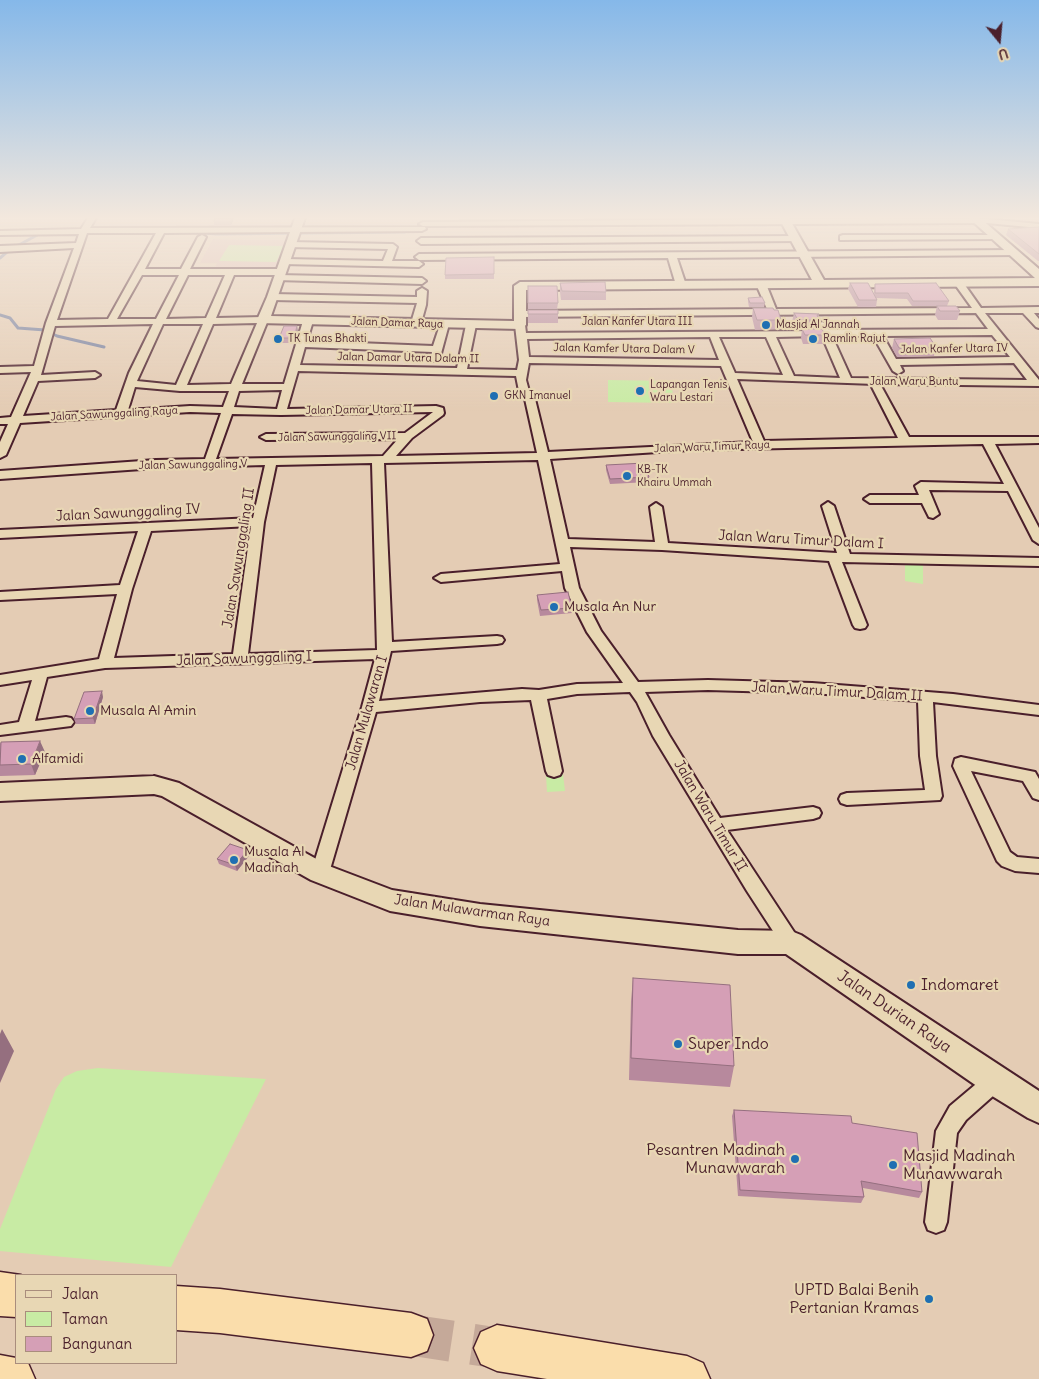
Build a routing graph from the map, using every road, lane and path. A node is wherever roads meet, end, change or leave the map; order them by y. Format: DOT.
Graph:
graph roads {
  1 [pos="66,282"];
  2 [pos="134,282"];
  3 [pos="179,282"];
  4 [pos="226,282"];
  5 [pos="278,282"];
  6 [pos="422,282"];
  7 [pos="910,282"];
  8 [pos="959,282"];
  9 [pos="820,283"];
  10 [pos="761,284"];
  11 [pos="682,285"];
  12 [pos="273,298"];
  13 [pos="421,300"];
  14 [pos="978,310"];
  15 [pos="1026,310"];
  16 [pos="1039,310"];
  17 [pos="773,312"];
  18 [pos="816,312"];
  19 [pos="263,320"];
  20 [pos="161,321"];
  21 [pos="209,321"];
  22 [pos="308,321"];
  23 [pos="111,322"];
  24 [pos="416,323"];
  25 [pos="749,323"];
  26 [pos="444,324"];
  27 [pos="471,325"];
  28 [pos="520,325"];
  29 [pos="1039,325"];
  30 [pos="49,329"];
  31 [pos="994,332"];
  32 [pos="825,333"];
  33 [pos="876,333"];
  34 [pos="713,334"];
  35 [pos="770,334"];
  36 [pos="301,344"];
  37 [pos="438,349"];
  38 [pos="524,360"];
  39 [pos="1017,360"];
  40 [pos="893,362"];
  41 [pos="724,363"];
  42 [pos="294,368"];
  43 [pos="0,370"];
  44 [pos="432,371"];
  45 [pos="460,372"];
  46 [pos="36,373"];
  47 [pos="522,373"];
  48 [pos="94,374"];
  49 [pos="730,376"];
  50 [pos="790,379"];
  51 [pos="847,381"];
  52 [pos="903,381"];
  53 [pos="1037,383"];
  54 [pos="131,384"];
  55 [pos="288,387"];
  56 [pos="877,387"];
  57 [pos="180,388"];
  58 [pos="235,388"];
  59 [pos="436,409"];
  60 [pos="228,410"];
  61 [pos="282,412"];
  62 [pos="121,413"];
  63 [pos="16,420"];
  64 [pos="0,421"];
  65 [pos="408,436"];
  66 [pos="266,437"];
  67 [pos="1039,440"];
  68 [pos="905,441"];
  69 [pos="988,442"];
  70 [pos="760,445"];
  71 [pos="0,455"];
  72 [pos="543,456"];
  73 [pos="382,459"];
  74 [pos="271,463"];
  75 [pos="209,464"];
  76 [pos="0,475"];
  77 [pos="1013,488"];
  78 [pos="870,499"];
  79 [pos="926,499"];
  80 [pos="828,506"];
  81 [pos="656,507"];
  82 [pos="933,514"];
  83 [pos="258,522"];
  84 [pos="146,527"];
  85 [pos="0,534"];
  86 [pos="1039,540"];
  87 [pos="561,543"];
  88 [pos="662,546"];
  89 [pos="839,557"];
  90 [pos="1039,562"];
  91 [pos="567,567"];
  92 [pos="441,578"];
  93 [pos="125,589"];
  94 [pos="0,596"];
  95 [pos="860,625"];
  96 [pos="497,640"];
  97 [pos="385,651"];
  98 [pos="240,658"];
  99 [pos="105,663"];
  100 [pos="41,673"];
  101 [pos="0,680"];
  102 [pos="634,686"];
  103 [pos="539,695"];
  104 [pos="926,697"];
  105 [pos="370,707"];
  106 [pos="1039,710"];
  107 [pos="66,722"];
  108 [pos="25,727"];
  109 [pos="0,730"];
  110 [pos="554,771"];
  111 [pos="0,792"];
  112 [pos="1039,794"];
  113 [pos="847,799"];
  114 [pos="813,813"];
  115 [pos="716,825"];
  116 [pos="1039,866"];
  117 [pos="320,873"];
  118 [pos="791,943"];
  119 [pos="995,1081"];
  120 [pos="1039,1108"];
  121 [pos="936,1222"];
  122 [pos="0,1294"];
  123 [pos="15,1295"];
  124 [pos="178,1308"];
  125 [pos="411,1335"];
  126 [pos="497,1348"];
  127 [pos="0,1378"];
  128 [pos="12,1379"];
  129 [pos="687,1379"];
  1 -- 30 [label="street"];
  2 -- 23 [label="street"];
  3 -- 20 [label="street"];
  4 -- 21 [label="street"];
  5 -- 12 [label="street"];
  6 -- 13 [label="street"];
  7 -- 9 [label="street"];
  8 -- 14 [label="street"];
  9 -- 10 [label="street"];
  10 -- 11 [label="street"];
  10 -- 17 [label="street"];
  11 -- 28 [label="street"];
  12 -- 13 [label="street"];
  12 -- 19 [label="street"];
  13 -- 24 [label="street"];
  14 -- 15 [label="street"];
  14 -- 18 [label="street"];
  14 -- 31 [label="street"];
  15 -- 16 [label="street"];
  15 -- 29 [label="street"];
  17 -- 18 [label="street"];
  17 -- 25 [label="street"];
  18 -- 32 [label="street"];
  19 -- 21 [label="street"];
  19 -- 22 [label="street, Jalan Damar Raya"];
  19 -- 58 [label="street"];
  20 -- 21 [label="street"];
  20 -- 23 [label="street"];
  20 -- 54 [label="street"];
  21 -- 57 [label="street"];
  22 -- 24 [label="street, Jalan Damar Raya"];
  22 -- 36 [label="street"];
  23 -- 30 [label="street"];
  24 -- 26 [label="street, Jalan Damar Raya"];
  25 -- 28 [label="street"];
  25 -- 34 [label="street, Jalan Kanfer Utara III"];
  25 -- 35 [label="street, Jalan Kanfer Utara III"];
  26 -- 27 [label="street, Jalan Damar Raya"];
  26 -- 37 [label="street"];
  27 -- 28 [label="street, Jalan Damar Raya"];
  27 -- 45 [label="street"];
  28 -- 34 [label="street, Jalan Kanfer Utara III"];
  28 -- 38 [label="street"];
  30 -- 46 [label="street"];
  31 -- 33 [label="street, Jalan Kanfer Utara III"];
  31 -- 39 [label="street"];
  32 -- 33 [label="street, Jalan Kanfer Utara III"];
  32 -- 35 [label="street, Jalan Kanfer Utara III"];
  32 -- 51 [label="street"];
  33 -- 40 [label="street"];
  34 -- 41 [label="street"];
  35 -- 50 [label="street"];
  36 -- 37 [label="street"];
  36 -- 42 [label="street"];
  37 -- 44 [label="street"];
  38 -- 41 [label="street, Jalan Kamfer Utara Dalam V"];
  38 -- 47 [label="street"];
  39 -- 40 [label="street, Jalan Kanfer Utara IV"];
  39 -- 53 [label="street"];
  40 -- 52 [label="street"];
  41 -- 49 [label="street"];
  42 -- 44 [label="street, Jalan Damar Utara Dalam II"];
  42 -- 55 [label="street"];
  43 -- 46 [label="street"];
  44 -- 45 [label="street, Jalan Damar Utara Dalam II"];
  45 -- 47 [label="street, Jalan Damar Utara Dalam II"];
  46 -- 48 [label="street"];
  46 -- 63 [label="street"];
  47 -- 72 [label="street, Jalan Waru Timur II"];
  49 -- 50 [label="street, Jalan Waru Buntu"];
  49 -- 70 [label="street"];
  50 -- 51 [label="street, Jalan Waru Buntu"];
  51 -- 52 [label="street, Jalan Waru Buntu"];
  52 -- 53 [label="street, Jalan Waru Buntu"];
  54 -- 57 [label="street"];
  54 -- 62 [label="street"];
  55 -- 58 [label="street"];
  55 -- 61 [label="street"];
  56 -- 68 [label="street"];
  57 -- 58 [label="street"];
  58 -- 60 [label="street"];
  59 -- 61 [label="street, Jalan Damar Utara II"];
  59 -- 65 [label="street, Jalan Sawunggaling VII"];
  60 -- 61 [label="street, Jalan Damar Utara II"];
  60 -- 62 [label="street, Jalan Sawunggaling Raya"];
  60 -- 75 [label="street"];
  62 -- 63 [label="street, Jalan Sawunggaling Raya"];
  63 -- 64 [label="street, Jalan Sawunggaling Raya"];
  63 -- 71 [label="street"];
  65 -- 66 [label="street, Jalan Sawunggaling VII"];
  65 -- 73 [label="street, Jalan Sawunggaling VII"];
  67 -- 69 [label="street, Jalan Waru Timur Raya"];
  68 -- 69 [label="street, Jalan Waru Timur Raya"];
  68 -- 70 [label="street, Jalan Waru Timur Raya"];
  69 -- 77 [label="street"];
  70 -- 72 [label="street, Jalan Waru Timur Raya"];
  72 -- 73 [label="street, Jalan Waru Timur Raya"];
  72 -- 87 [label="street, Jalan Waru Timur II"];
  73 -- 74 [label="street, Jalan Sawunggaling V"];
  73 -- 97 [label="street, Jalan Mulawaran I"];
  74 -- 75 [label="street, Jalan Sawunggaling V"];
  74 -- 83 [label="street, Jalan Sawunggaling II"];
  75 -- 76 [label="street, Jalan Sawunggaling V"];
  77 -- 79 [label="street"];
  77 -- 86 [label="street"];
  78 -- 79 [label="street"];
  79 -- 82 [label="street"];
  80 -- 89 [label="street"];
  81 -- 88 [label="street"];
  83 -- 84 [label="street, Jalan Sawunggaling IV"];
  83 -- 98 [label="street, Jalan Sawunggaling II"];
  84 -- 85 [label="street, Jalan Sawunggaling IV"];
  84 -- 93 [label="street"];
  87 -- 88 [label="street, Jalan Waru Timur Dalam I"];
  87 -- 91 [label="street, Jalan Waru Timur II"];
  88 -- 89 [label="street, Jalan Waru Timur Dalam I"];
  89 -- 90 [label="street, Jalan Waru Timur Dalam I"];
  89 -- 95 [label="street"];
  91 -- 92 [label="street"];
  91 -- 102 [label="street, Jalan Waru Timur II"];
  93 -- 94 [label="street"];
  93 -- 99 [label="street"];
  96 -- 97 [label="street, Jalan Sawunggaling I"];
  97 -- 98 [label="street, Jalan Sawunggaling I"];
  97 -- 105 [label="street, Jalan Mulawaran I"];
  98 -- 99 [label="street, Jalan Sawunggaling I"];
  99 -- 100 [label="street, Jalan Sawunggaling I"];
  100 -- 101 [label="street, Jalan Sawunggaling I"];
  100 -- 108 [label="street"];
  102 -- 103 [label="street"];
  102 -- 104 [label="street, Jalan Waru Timur Dalam II"];
  102 -- 115 [label="street, Jalan Waru Timur II"];
  103 -- 105 [label="street"];
  103 -- 110 [label="street"];
  104 -- 106 [label="street, Jalan Waru Timur Dalam II"];
  104 -- 113 [label="street"];
  105 -- 117 [label="street, Jalan Mulawaran I"];
  107 -- 108 [label="street"];
  108 -- 109 [label="street"];
  111 -- 117 [label="main road, Jalan Mulawarman Raya"];
  112 -- 116 [label="street"];
  114 -- 115 [label="street"];
  115 -- 118 [label="street, Jalan Waru Timur II"];
  117 -- 118 [label="main road, Jalan Mulawarman Raya"];
  118 -- 119 [label="main road, Jalan Durian Raya"];
  119 -- 120 [label="main road, Jalan Durian Raya"];
  119 -- 121 [label="street"];
  122 -- 123 [label="highway"];
  124 -- 125 [label="highway"];
  126 -- 129 [label="highway"];
  127 -- 128 [label="highway"];
}
